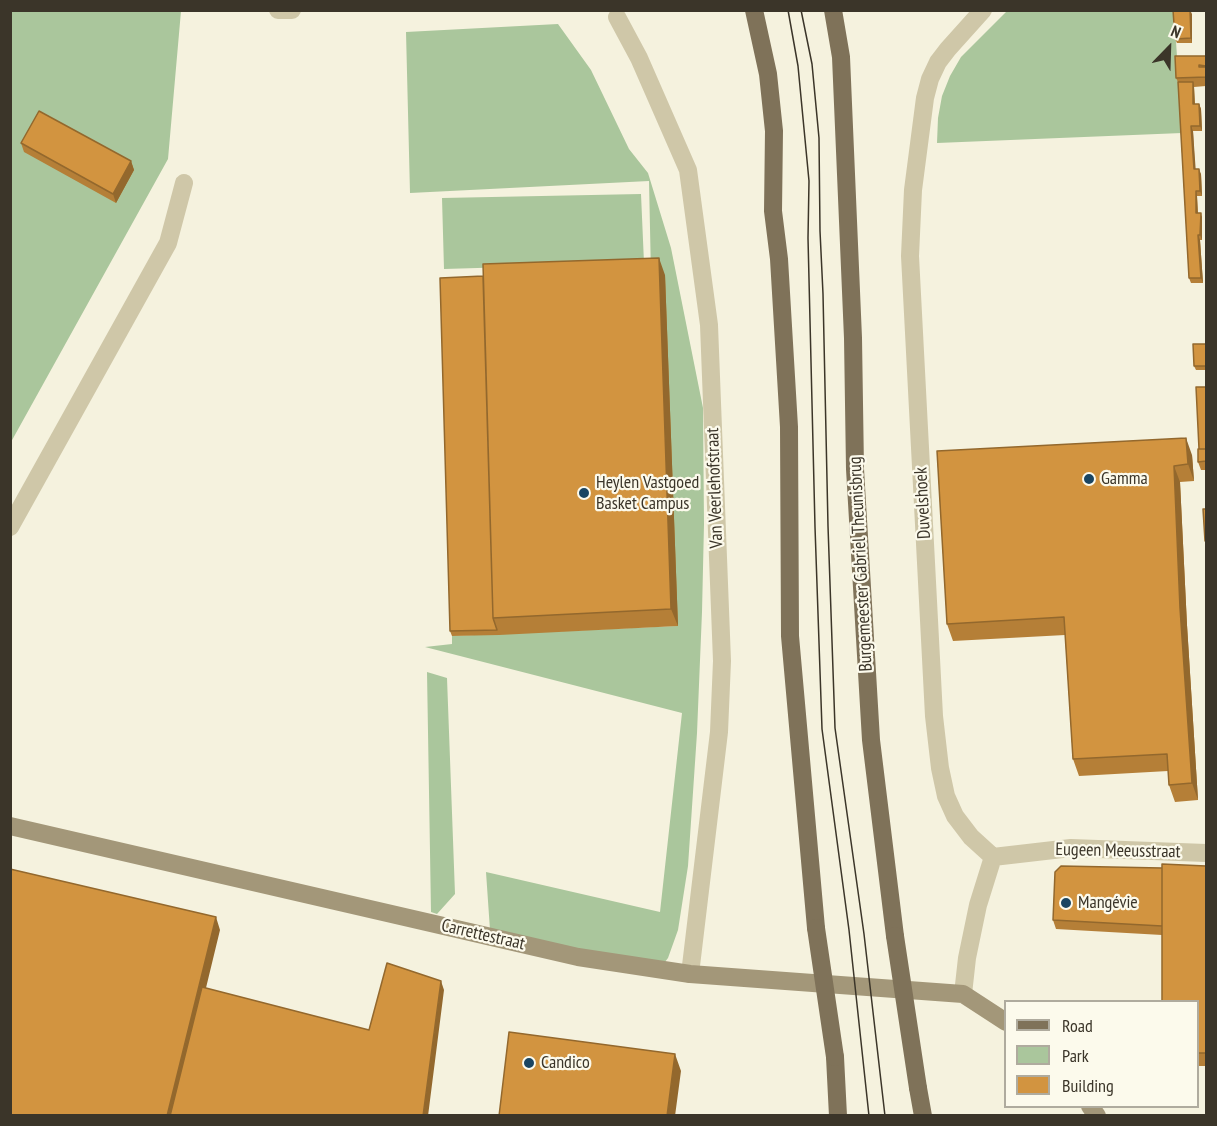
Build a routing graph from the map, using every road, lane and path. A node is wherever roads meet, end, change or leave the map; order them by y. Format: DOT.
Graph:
graph roads {
  1 [pos="278,10"];
  2 [pos="292,10"];
  3 [pos="754,10"];
  4 [pos="833,10"];
  5 [pos="983,10"];
  6 [pos="614,13"];
  7 [pos="184,183"];
  8 [pos="10,527"];
  9 [pos="10,826"];
  10 [pos="1206,853"];
  11 [pos="993,857"];
  12 [pos="690,974"];
  13 [pos="963,994"];
  14 [pos="1004,1021"];
  15 [pos="838,1116"];
  16 [pos="922,1116"];
  1 -- 2 [label="street"];
  3 -- 15 [label="main road, bridge"];
  4 -- 16 [label="main road, Burgemeester Gabriel Theunisbrug, bridge"];
  5 -- 11 [label="street, Duvelshoek"];
  6 -- 12 [label="street, Van Veerlehofstraat"];
  7 -- 8 [label="street"];
  9 -- 12 [label="street, Carrettestraat"];
  10 -- 11 [label="street, Eugeen Meeusstraat"];
  11 -- 13 [label="street"];
  12 -- 13 [label="street, Carrettestraat"];
  13 -- 14 [label="street"];
}
